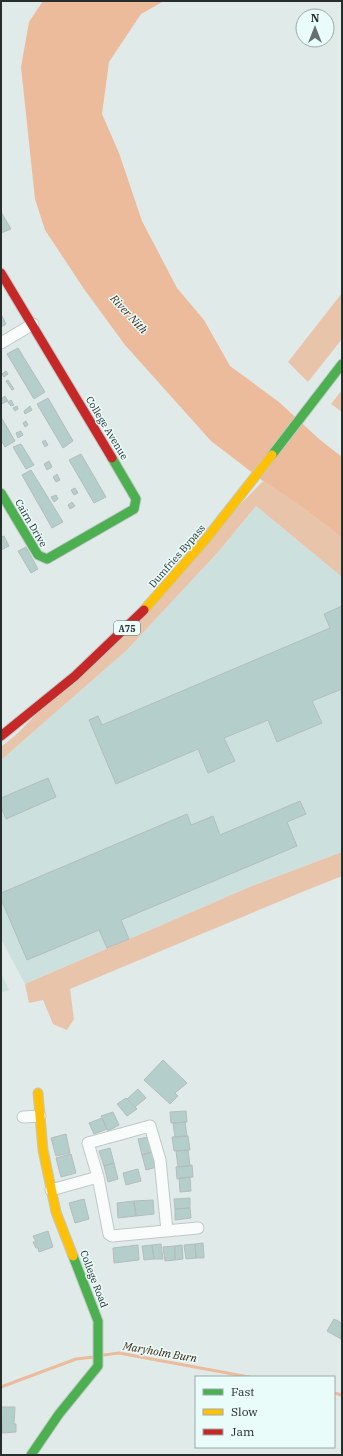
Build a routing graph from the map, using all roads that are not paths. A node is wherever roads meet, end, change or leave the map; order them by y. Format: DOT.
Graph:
graph roads {
  1 [pos="1,273"];
  2 [pos="32,324"];
  3 [pos="1,343"];
  4 [pos="342,364"];
  5 [pos="1,493"];
  6 [pos="6,512"];
  7 [pos="46,559"];
  8 [pos="1,736"];
  9 [pos="38,1092"];
  10 [pos="40,1116"];
  11 [pos="23,1117"];
  12 [pos="98,1177"];
  13 [pos="51,1190"];
  14 [pos="198,1228"];
  15 [pos="167,1231"];
  16 [pos="31,1455"];
  1 -- 2 [label="main road, College Avenue"];
  2 -- 3 [label="street"];
  2 -- 7 [label="main road, College Avenue"];
  4 -- 8 [label="main road, Dumfries Bypass / A75"];
  5 -- 6 [label="main road, Cairn Drive"];
  6 -- 7 [label="main road, Cairn Drive"];
  9 -- 10 [label="main road, College Road"];
  10 -- 11 [label="street"];
  10 -- 13 [label="main road, College Road"];
  12 -- 13 [label="street"];
  12 -- 15 [label="street"];
  12 -- 15 [label="street"];
  13 -- 16 [label="main road, College Road"];
  14 -- 15 [label="street"];
}
